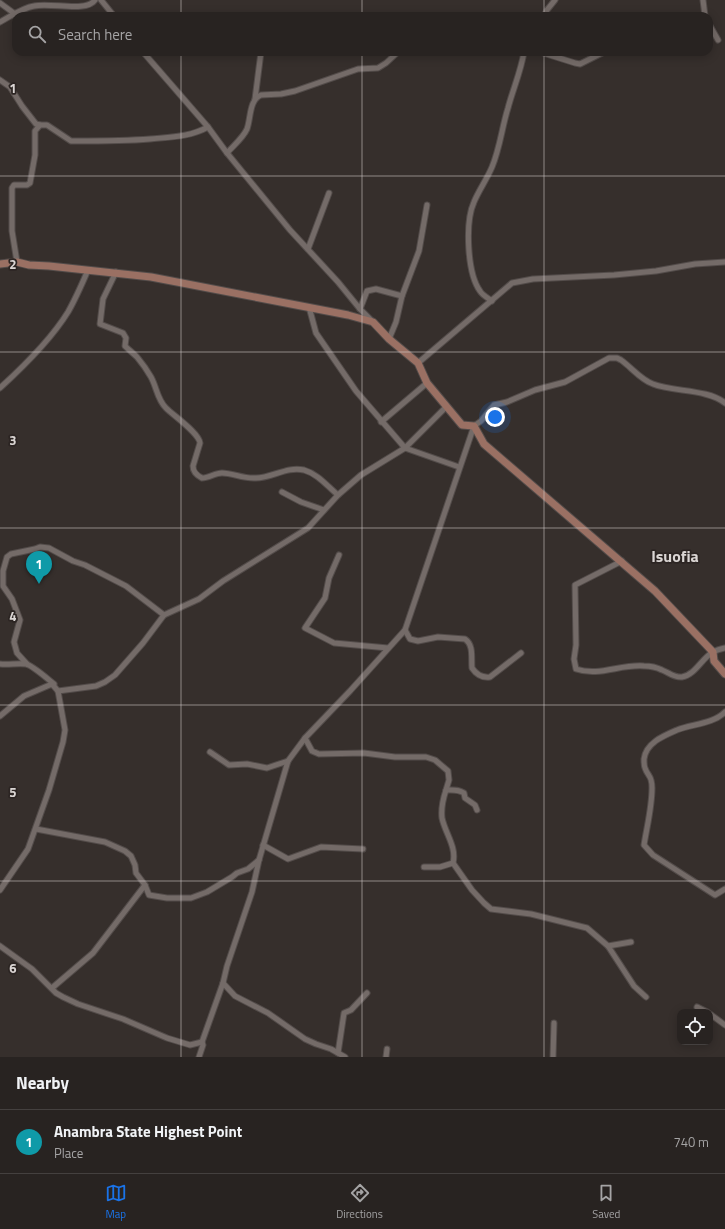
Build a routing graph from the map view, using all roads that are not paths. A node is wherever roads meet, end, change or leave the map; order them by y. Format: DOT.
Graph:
graph roads {
  1 [pos="95,0"];
  2 [pos="101,0"];
  3 [pos="555,0"];
  4 [pos="703,0"];
  5 [pos="0,3"];
  6 [pos="12,12"];
  7 [pos="20,12"];
  8 [pos="111,12"];
  9 [pos="546,12"];
  10 [pos="704,12"];
  11 [pos="12,16"];
  12 [pos="0,22"];
  13 [pos="713,31"];
  14 [pos="718,40"];
  15 [pos="146,56"];
  16 [pos="260,56"];
  17 [pos="394,56"];
  18 [pos="523,56"];
  19 [pos="553,56"];
  20 [pos="596,56"];
  21 [pos="0,80"];
  22 [pos="255,99"];
  23 [pos="40,125"];
  24 [pos="208,127"];
  25 [pos="227,153"];
  26 [pos="329,193"];
  27 [pos="427,206"];
  28 [pos="308,249"];
  29 [pos="17,262"];
  30 [pos="725,262"];
  31 [pos="0,264"];
  32 [pos="88,270"];
  33 [pos="116,272"];
  34 [pos="402,296"];
  35 [pos="492,301"];
  36 [pos="309,307"];
  37 [pos="360,309"];
  38 [pos="373,322"];
  39 [pos="388,339"];
  40 [pos="418,363"];
  41 [pos="427,383"];
  42 [pos="0,388"];
  43 [pos="725,403"];
  44 [pos="446,406"];
  45 [pos="381,422"];
  46 [pos="474,426"];
  47 [pos="405,448"];
  48 [pos="459,467"];
  49 [pos="282,492"];
  50 [pos="338,495"];
  51 [pos="324,510"];
  52 [pos="339,555"];
  53 [pos="622,561"];
  54 [pos="164,616"];
  55 [pos="405,630"];
  56 [pos="388,648"];
  57 [pos="725,648"];
  58 [pos="713,652"];
  59 [pos="521,653"];
  60 [pos="0,664"];
  61 [pos="27,664"];
  62 [pos="725,674"];
  63 [pos="52,684"];
  64 [pos="58,691"];
  65 [pos="725,712"];
  66 [pos="0,716"];
  67 [pos="305,738"];
  68 [pos="210,752"];
  69 [pos="288,761"];
  70 [pos="446,790"];
  71 [pos="477,810"];
  72 [pos="36,829"];
  73 [pos="263,845"];
  74 [pos="363,849"];
  75 [pos="259,860"];
  76 [pos="453,863"];
  77 [pos="424,867"];
  78 [pos="145,885"];
  79 [pos="725,889"];
  80 [pos="0,890"];
  81 [pos="631,942"];
  82 [pos="0,946"];
  83 [pos="608,946"];
  84 [pos="223,983"];
  85 [pos="52,988"];
  86 [pos="367,993"];
  87 [pos="646,997"];
  88 [pos="697,1007"];
  89 [pos="701,1009"];
  90 [pos="713,1016"];
  91 [pos="554,1023"];
  92 [pos="725,1025"];
  93 [pos="202,1042"];
  94 [pos="388,1048"];
  95 [pos="338,1053"];
  96 [pos="199,1057"];
  97 [pos="345,1057"];
  98 [pos="386,1057"];
  99 [pos="552,1057"];
  1 -- 7 [label="street"];
  2 -- 8 [label="street"];
  3 -- 9 [label="street"];
  4 -- 10 [label="street"];
  5 -- 6 [label="street"];
  11 -- 12 [label="street"];
  13 -- 14 [label="street"];
  15 -- 24 [label="street"];
  16 -- 22 [label="street"];
  17 -- 22 [label="street"];
  18 -- 35 [label="street"];
  19 -- 20 [label="street"];
  21 -- 23 [label="street"];
  22 -- 25 [label="street"];
  23 -- 24 [label="street"];
  23 -- 29 [label="street"];
  24 -- 25 [label="street"];
  25 -- 28 [label="street"];
  26 -- 28 [label="street"];
  27 -- 34 [label="street"];
  28 -- 37 [label="street"];
  29 -- 31 [label="main road"];
  29 -- 32 [label="main road"];
  30 -- 35 [label="street"];
  32 -- 33 [label="main road"];
  32 -- 42 [label="street"];
  33 -- 36 [label="main road"];
  33 -- 50 [label="street"];
  34 -- 37 [label="street"];
  34 -- 39 [label="street"];
  35 -- 40 [label="street"];
  36 -- 38 [label="main road"];
  36 -- 45 [label="street"];
  37 -- 38 [label="street"];
  38 -- 39 [label="main road"];
  39 -- 40 [label="main road"];
  40 -- 41 [label="main road"];
  41 -- 44 [label="main road"];
  41 -- 45 [label="street"];
  43 -- 46 [label="street"];
  44 -- 46 [label="main road"];
  44 -- 47 [label="street"];
  45 -- 47 [label="street"];
  46 -- 48 [label="street"];
  46 -- 53 [label="main road"];
  47 -- 48 [label="street"];
  47 -- 50 [label="street"];
  48 -- 55 [label="street"];
  49 -- 51 [label="street"];
  50 -- 51 [label="street"];
  51 -- 54 [label="street"];
  52 -- 56 [label="street"];
  53 -- 58 [label="main road"];
  53 -- 58 [label="street"];
  54 -- 61 [label="street"];
  54 -- 64 [label="street"];
  55 -- 56 [label="street"];
  55 -- 59 [label="street"];
  56 -- 67 [label="street"];
  57 -- 58 [label="street"];
  58 -- 62 [label="main road"];
  60 -- 61 [label="street"];
  61 -- 63 [label="street"];
  63 -- 64 [label="street"];
  63 -- 66 [label="street"];
  64 -- 72 [label="street"];
  65 -- 79 [label="street"];
  67 -- 69 [label="street"];
  67 -- 70 [label="street"];
  68 -- 69 [label="street"];
  69 -- 73 [label="street"];
  70 -- 71 [label="street"];
  70 -- 76 [label="street"];
  72 -- 78 [label="street"];
  72 -- 80 [label="street"];
  73 -- 74 [label="street"];
  73 -- 75 [label="street"];
  75 -- 78 [label="street"];
  75 -- 84 [label="street"];
  76 -- 77 [label="street"];
  76 -- 83 [label="street"];
  78 -- 85 [label="street"];
  81 -- 83 [label="street"];
  82 -- 85 [label="street"];
  83 -- 87 [label="street"];
  84 -- 93 [label="street"];
  84 -- 95 [label="street"];
  85 -- 93 [label="street"];
  86 -- 95 [label="street"];
  88 -- 89 [label="street"];
  90 -- 92 [label="street"];
  91 -- 99 [label="street"];
  93 -- 96 [label="street"];
  94 -- 98 [label="street"];
  95 -- 97 [label="street"];
}
